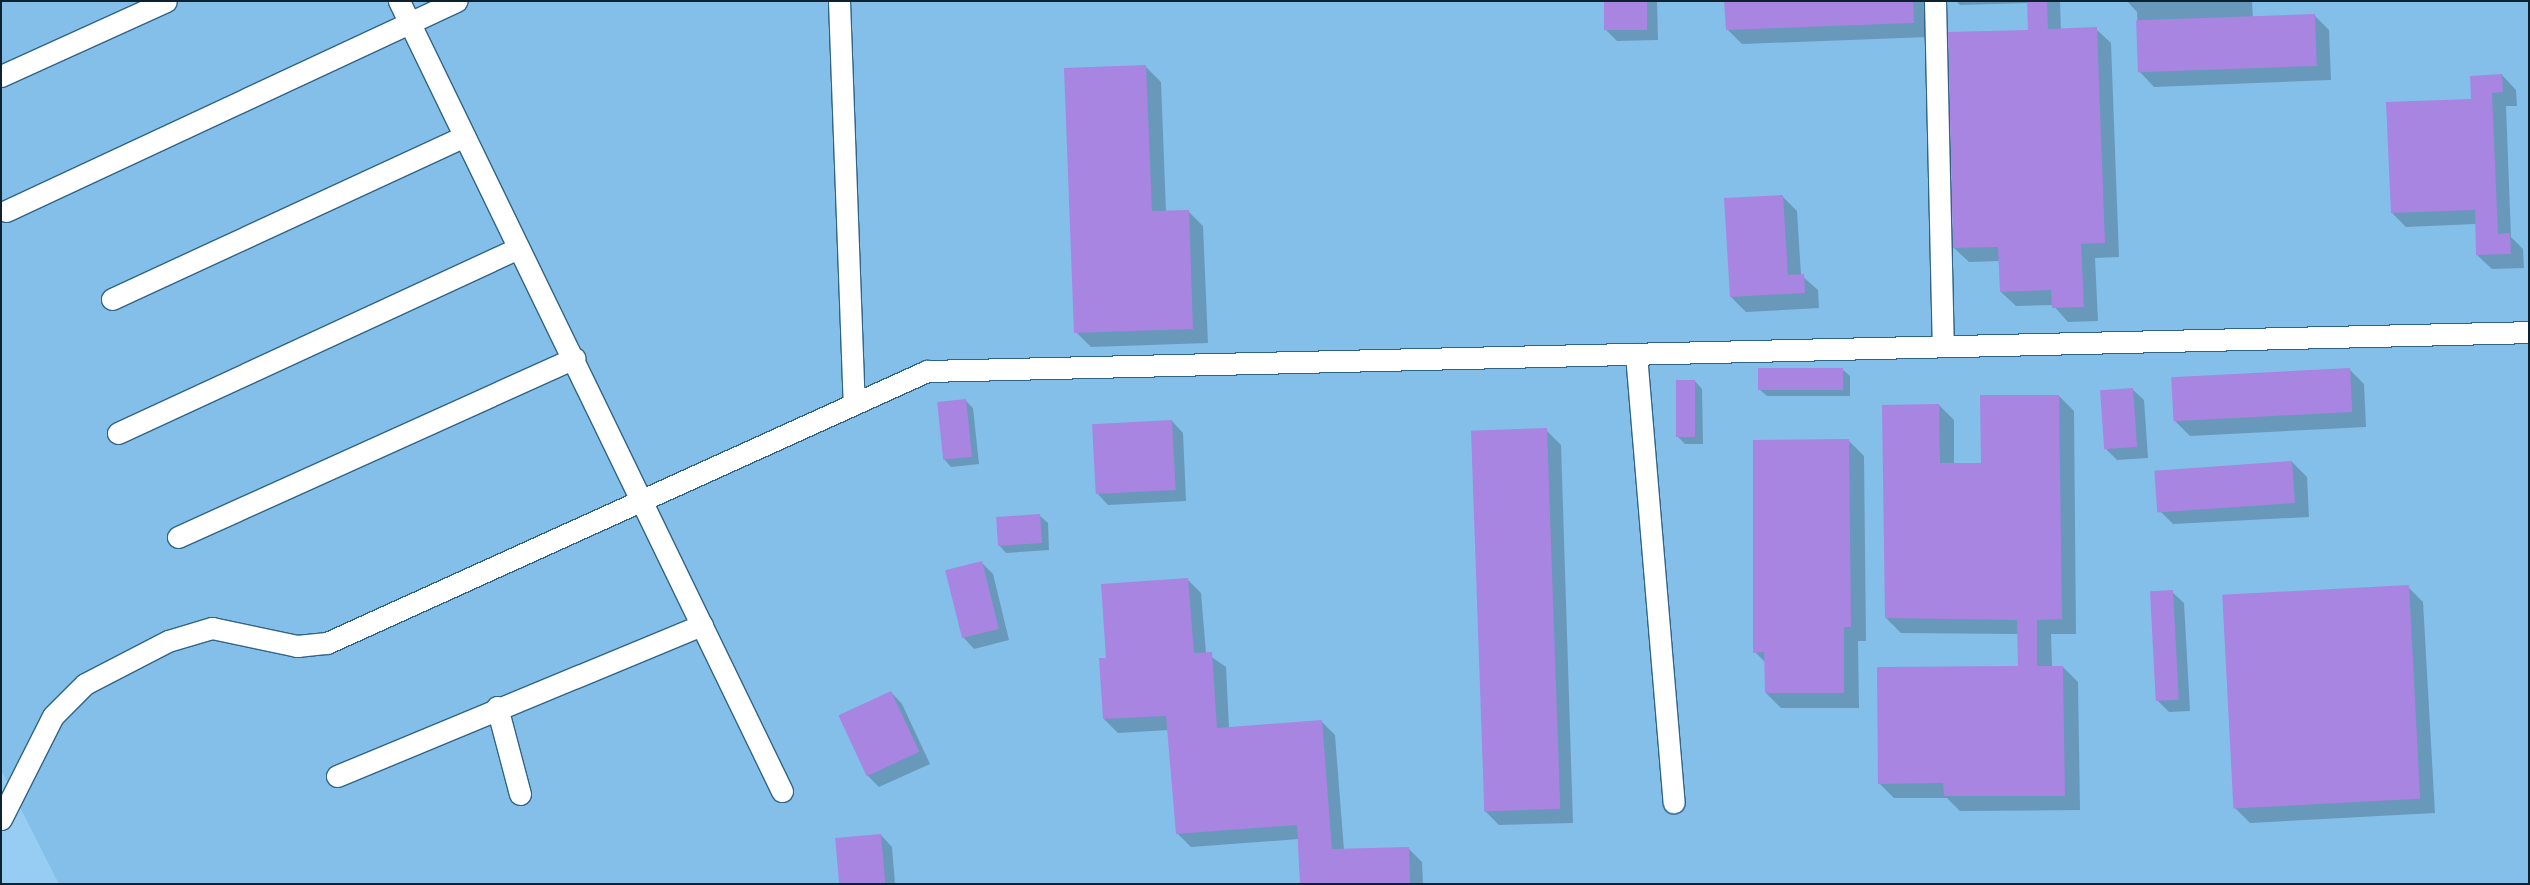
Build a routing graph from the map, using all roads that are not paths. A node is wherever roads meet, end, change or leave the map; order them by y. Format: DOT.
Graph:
graph roads {
  1 [pos="166,1"];
  2 [pos="399,1"];
  3 [pos="456,1"];
  4 [pos="839,1"];
  5 [pos="1935,1"];
  6 [pos="408,23"];
  7 [pos="1,76"];
  8 [pos="464,136"];
  9 [pos="6,211"];
  10 [pos="518,248"];
  11 [pos="112,299"];
  12 [pos="2529,332"];
  13 [pos="1943,345"];
  14 [pos="1636,354"];
  15 [pos="574,358"];
  16 [pos="854,404"];
  17 [pos="118,433"];
  18 [pos="642,500"];
  19 [pos="178,537"];
  20 [pos="702,625"];
  21 [pos="497,706"];
  22 [pos="337,776"];
  23 [pos="782,791"];
  24 [pos="520,794"];
  25 [pos="1674,802"];
  26 [pos="1,819"];
  1 -- 7 [label="street"];
  2 -- 6 [label="street"];
  3 -- 6 [label="street"];
  4 -- 16 [label="street"];
  5 -- 13 [label="street"];
  6 -- 8 [label="street"];
  6 -- 9 [label="street"];
  8 -- 10 [label="street"];
  8 -- 11 [label="street"];
  10 -- 15 [label="street"];
  10 -- 17 [label="street"];
  12 -- 13 [label="street"];
  13 -- 14 [label="street"];
  14 -- 16 [label="street"];
  14 -- 25 [label="street"];
  15 -- 18 [label="street"];
  15 -- 19 [label="street"];
  16 -- 18 [label="street"];
  18 -- 20 [label="street"];
  18 -- 26 [label="street"];
  20 -- 21 [label="street"];
  20 -- 23 [label="street"];
  21 -- 22 [label="street"];
  21 -- 24 [label="street"];
}
